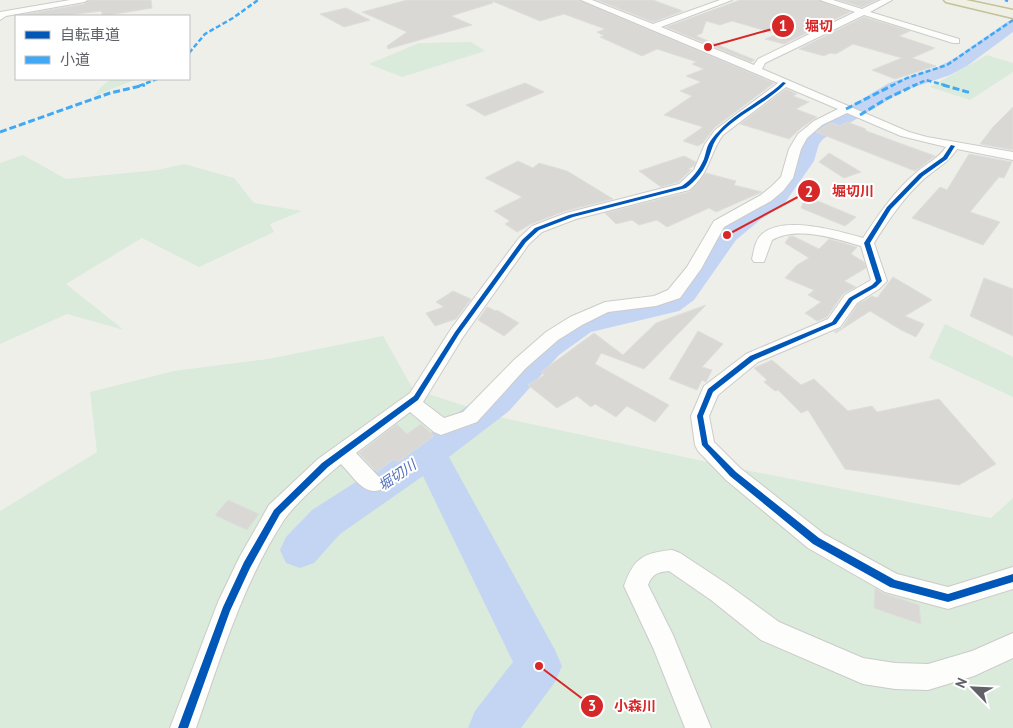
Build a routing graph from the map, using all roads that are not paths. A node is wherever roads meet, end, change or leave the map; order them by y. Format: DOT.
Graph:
graph roads {
  1 [pos="84,0"];
  2 [pos="585,0"];
  3 [pos="728,0"];
  4 [pos="824,0"];
  5 [pos="888,0"];
  6 [pos="950,0"];
  7 [pos="862,12"];
  8 [pos="1,14"];
  9 [pos="1013,14"];
  10 [pos="652,27"];
  11 [pos="956,41"];
  12 [pos="756,70"];
  13 [pos="784,83"];
  14 [pos="846,109"];
  15 [pos="953,146"];
  16 [pos="1013,156"];
  17 [pos="867,243"];
  18 [pos="759,259"];
  19 [pos="411,402"];
  20 [pos="342,452"];
  21 [pos="373,484"];
  22 [pos="1013,578"];
  23 [pos="1013,645"];
  24 [pos="183,728"];
  25 [pos="698,728"];
  1 -- 8 [label="street"];
  2 -- 10 [label="street"];
  3 -- 10 [label="street"];
  4 -- 7 [label="street"];
  5 -- 7 [label="street"];
  6 -- 9 [label="highway"];
  7 -- 11 [label="street"];
  7 -- 12 [label="street"];
  10 -- 12 [label="street"];
  12 -- 13 [label="street"];
  13 -- 14 [label="street"];
  13 -- 19 [label="street"];
  14 -- 15 [label="street"];
  14 -- 19 [label="street"];
  15 -- 16 [label="street"];
  15 -- 17 [label="street"];
  17 -- 18 [label="street"];
  17 -- 22 [label="street"];
  19 -- 20 [label="street"];
  20 -- 21 [label="street"];
  20 -- 24 [label="street"];
  23 -- 25 [label="street"];
}
